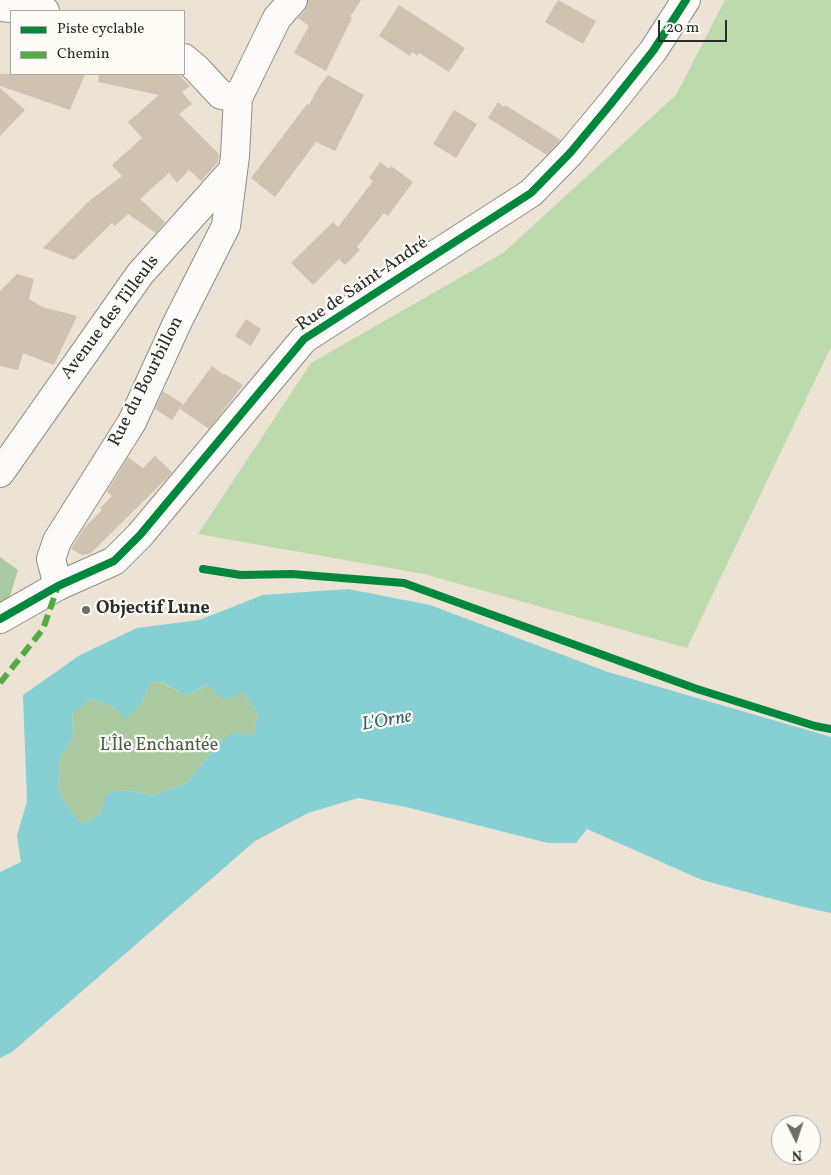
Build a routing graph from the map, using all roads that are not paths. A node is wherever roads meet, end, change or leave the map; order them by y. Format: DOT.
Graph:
graph roads {
  1 [pos="293,0"];
  2 [pos="686,0"];
  3 [pos="185,59"];
  4 [pos="238,98"];
  5 [pos="232,171"];
  6 [pos="0,473"];
  7 [pos="58,586"];
  8 [pos="0,619"];
  1 -- 4 [label="street"];
  2 -- 7 [label="street, Rue de Saint-André"];
  3 -- 4 [label="street"];
  4 -- 5 [label="street, Rue du Bourbillon"];
  5 -- 6 [label="street, Avenue des Tilleuls"];
  5 -- 7 [label="street, Rue du Bourbillon"];
  7 -- 8 [label="street, Rue de Saint-André"];
}
